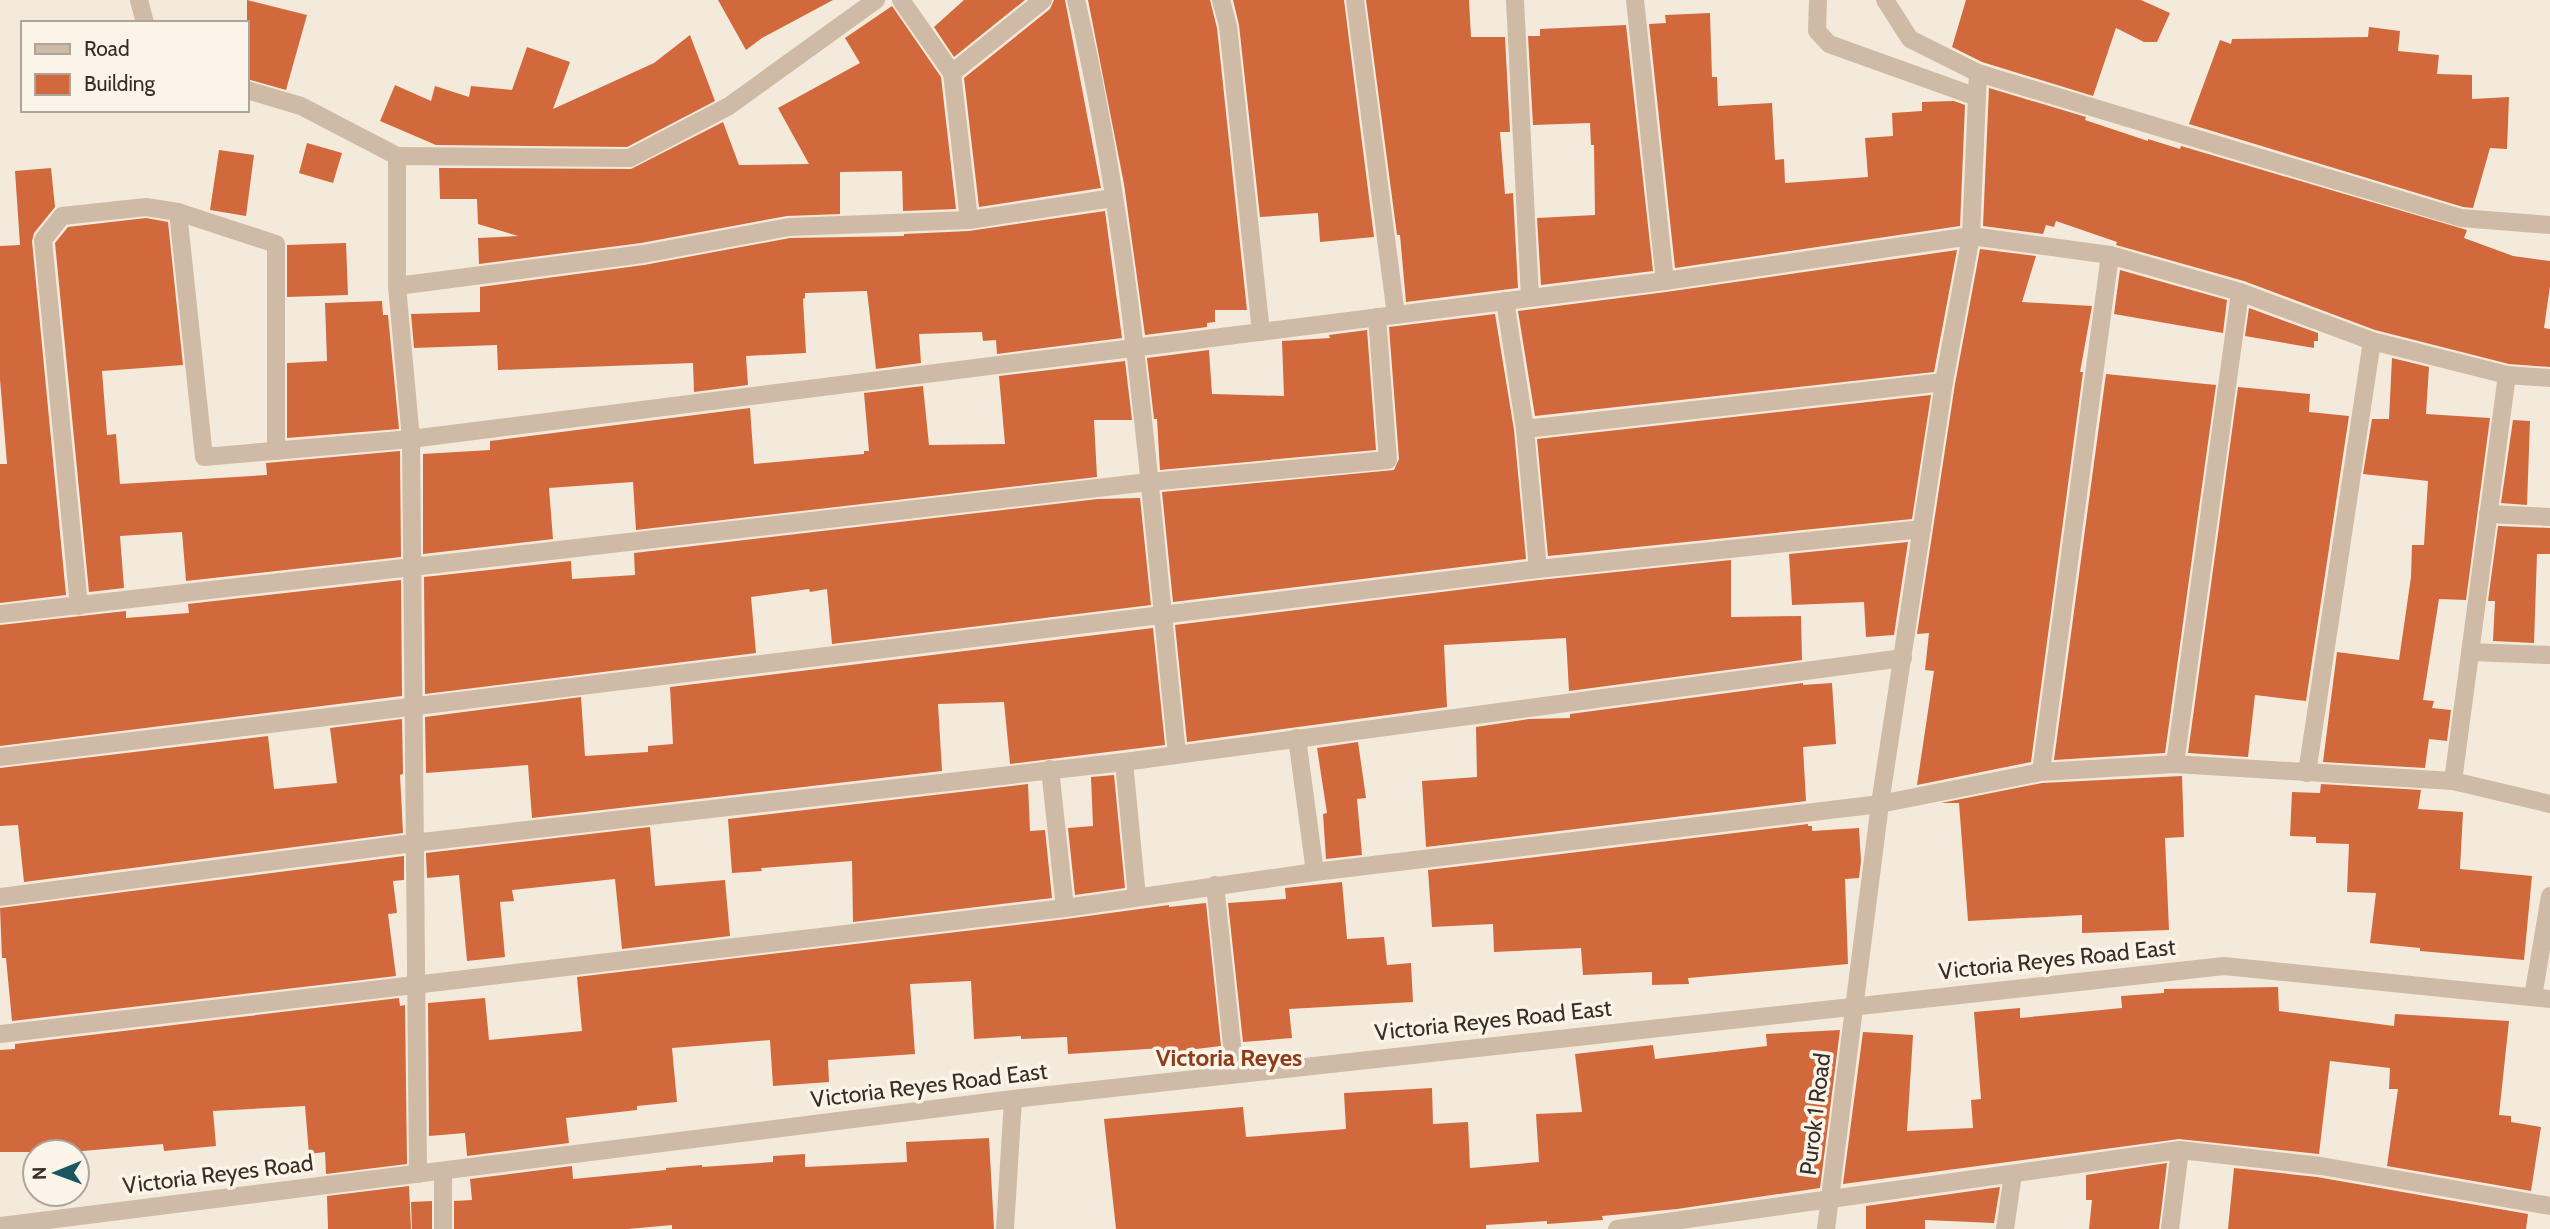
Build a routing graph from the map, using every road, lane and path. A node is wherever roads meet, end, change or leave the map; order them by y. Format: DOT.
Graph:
graph roads {
  1 [pos="139,0"];
  2 [pos="876,0"];
  3 [pos="901,0"];
  4 [pos="1043,0"];
  5 [pos="1076,0"];
  6 [pos="1221,0"];
  7 [pos="1355,0"];
  8 [pos="1515,0"];
  9 [pos="1635,0"];
  10 [pos="1818,0"];
  11 [pos="1885,0"];
  12 [pos="144,21"];
  13 [pos="952,72"];
  14 [pos="1978,73"];
  15 [pos="248,90"];
  16 [pos="1978,97"];
  17 [pos="397,156"];
  18 [pos="1113,198"];
  19 [pos="178,212"];
  20 [pos="969,220"];
  21 [pos="2550,225"];
  22 [pos="1971,236"];
  23 [pos="2110,255"];
  24 [pos="1665,281"];
  25 [pos="397,286"];
  26 [pos="2240,292"];
  27 [pos="1530,298"];
  28 [pos="1505,302"];
  29 [pos="1396,315"];
  30 [pos="1377,317"];
  31 [pos="1261,332"];
  32 [pos="2372,341"];
  33 [pos="1136,347"];
  34 [pos="2507,375"];
  35 [pos="2550,378"];
  36 [pos="1944,382"];
  37 [pos="1525,429"];
  38 [pos="411,439"];
  39 [pos="276,451"];
  40 [pos="1149,482"];
  41 [pos="2488,514"];
  42 [pos="2550,517"];
  43 [pos="1922,529"];
  44 [pos="412,567"];
  45 [pos="1538,569"];
  46 [pos="79,606"];
  47 [pos="0,614"];
  48 [pos="1162,614"];
  49 [pos="2470,652"];
  50 [pos="2550,655"];
  51 [pos="1903,658"];
  52 [pos="413,708"];
  53 [pos="1297,738"];
  54 [pos="1177,753"];
  55 [pos="0,757"];
  56 [pos="1124,762"];
  57 [pos="2175,764"];
  58 [pos="1050,769"];
  59 [pos="2041,772"];
  60 [pos="2306,773"];
  61 [pos="2453,781"];
  62 [pos="1880,804"];
  63 [pos="2550,804"];
  64 [pos="413,843"];
  65 [pos="1315,872"];
  66 [pos="1215,885"];
  67 [pos="2550,896"];
  68 [pos="0,897"];
  69 [pos="1137,897"];
  70 [pos="1065,908"];
  71 [pos="417,984"];
  72 [pos="2541,998"];
  73 [pos="1853,1005"];
  74 [pos="0,1034"];
  75 [pos="1235,1073"];
  76 [pos="1013,1098"];
  77 [pos="2180,1150"];
  78 [pos="443,1172"];
  79 [pos="418,1174"];
  80 [pos="2012,1174"];
  81 [pos="1830,1199"];
  82 [pos="2550,1206"];
  83 [pos="0,1226"];
  84 [pos="1656,1227"];
  85 [pos="443,1229"];
  86 [pos="1004,1229"];
  87 [pos="1616,1229"];
  88 [pos="1826,1229"];
  89 [pos="2005,1229"];
  90 [pos="2170,1229"];
  1 -- 12 [label="street"];
  2 -- 17 [label="street"];
  3 -- 13 [label="street"];
  4 -- 13 [label="street"];
  5 -- 18 [label="street"];
  6 -- 31 [label="street"];
  7 -- 29 [label="street"];
  8 -- 27 [label="street"];
  9 -- 24 [label="street"];
  10 -- 16 [label="street"];
  11 -- 14 [label="street"];
  13 -- 20 [label="street"];
  14 -- 16 [label="street, Purok 1 Road"];
  14 -- 21 [label="street"];
  15 -- 17 [label="street"];
  16 -- 22 [label="street, Purok 1 Road"];
  17 -- 25 [label="street"];
  18 -- 20 [label="street"];
  18 -- 33 [label="street"];
  19 -- 39 [label="street"];
  19 -- 39 [label="street"];
  19 -- 46 [label="street"];
  20 -- 25 [label="street"];
  22 -- 23 [label="street"];
  22 -- 24 [label="street"];
  22 -- 36 [label="street, Purok 1 Road"];
  23 -- 26 [label="street"];
  23 -- 59 [label="street"];
  24 -- 27 [label="street"];
  25 -- 38 [label="street"];
  26 -- 32 [label="street"];
  26 -- 57 [label="street"];
  27 -- 28 [label="street"];
  28 -- 29 [label="street"];
  28 -- 37 [label="street"];
  29 -- 30 [label="street"];
  30 -- 31 [label="street"];
  30 -- 40 [label="street"];
  31 -- 33 [label="street"];
  32 -- 34 [label="street"];
  32 -- 60 [label="street"];
  33 -- 38 [label="street"];
  33 -- 40 [label="street"];
  34 -- 35 [label="street"];
  34 -- 41 [label="street"];
  36 -- 37 [label="street"];
  36 -- 43 [label="street, Purok 1 Road"];
  37 -- 45 [label="street"];
  38 -- 39 [label="street"];
  38 -- 44 [label="street"];
  40 -- 44 [label="street"];
  40 -- 48 [label="street"];
  41 -- 42 [label="street"];
  41 -- 49 [label="street"];
  43 -- 45 [label="street"];
  43 -- 51 [label="street, Purok 1 Road"];
  44 -- 46 [label="street"];
  44 -- 52 [label="street"];
  45 -- 48 [label="street"];
  46 -- 47 [label="street"];
  48 -- 52 [label="street"];
  48 -- 54 [label="street"];
  49 -- 50 [label="street"];
  49 -- 61 [label="street"];
  51 -- 53 [label="street"];
  51 -- 62 [label="street, Purok 1 Road"];
  52 -- 55 [label="street"];
  52 -- 64 [label="street"];
  53 -- 54 [label="street"];
  53 -- 65 [label="street"];
  54 -- 56 [label="street"];
  56 -- 58 [label="street"];
  56 -- 69 [label="street"];
  57 -- 59 [label="street"];
  57 -- 60 [label="street"];
  58 -- 64 [label="street"];
  58 -- 70 [label="street"];
  59 -- 62 [label="street"];
  60 -- 61 [label="street"];
  61 -- 63 [label="street"];
  62 -- 65 [label="street"];
  62 -- 73 [label="street, Purok 1 Road"];
  64 -- 68 [label="street"];
  64 -- 71 [label="street"];
  65 -- 66 [label="street"];
  66 -- 69 [label="street"];
  66 -- 75 [label="street"];
  67 -- 72 [label="street"];
  69 -- 70 [label="street"];
  70 -- 71 [label="street"];
  71 -- 74 [label="street"];
  71 -- 79 [label="street"];
  72 -- 73 [label="street, Victoria Reyes Road East"];
  73 -- 75 [label="street, Victoria Reyes Road East"];
  73 -- 81 [label="street, Purok 1 Road"];
  75 -- 76 [label="street, Victoria Reyes Road East"];
  76 -- 78 [label="street, Victoria Reyes Road East"];
  76 -- 86 [label="street"];
  77 -- 80 [label="street"];
  77 -- 82 [label="street"];
  77 -- 90 [label="street"];
  78 -- 79 [label="street, Victoria Reyes Road"];
  78 -- 85 [label="street"];
  79 -- 83 [label="street, Victoria Reyes Road"];
  80 -- 81 [label="street"];
  80 -- 89 [label="street"];
  81 -- 84 [label="street"];
  81 -- 88 [label="street, Purok 1 Road"];
  84 -- 87 [label="street"];
}
